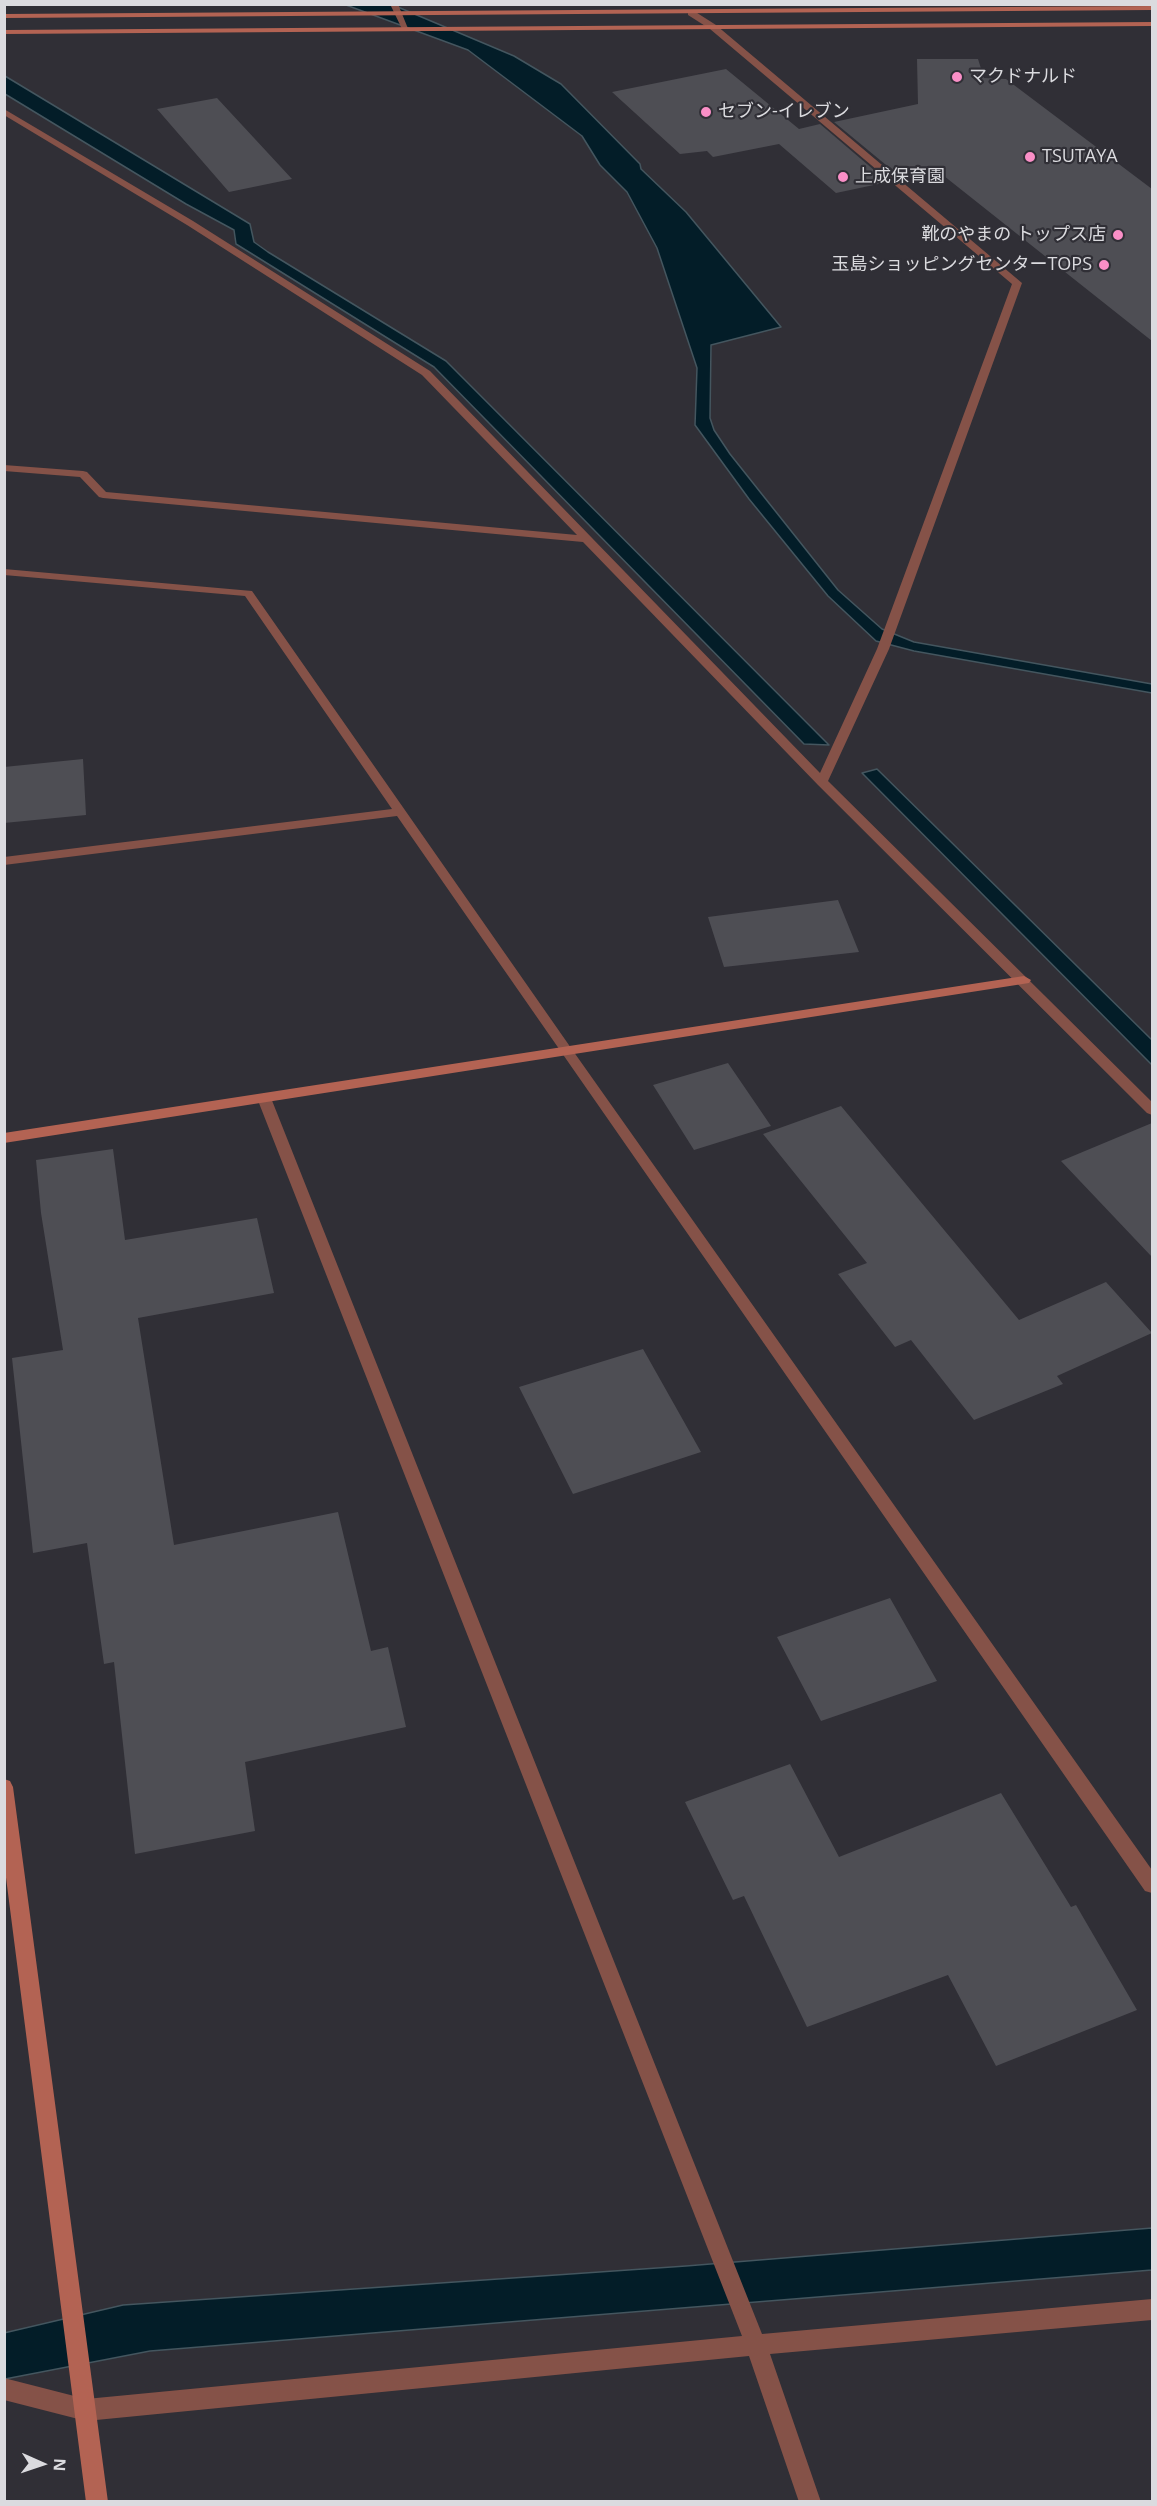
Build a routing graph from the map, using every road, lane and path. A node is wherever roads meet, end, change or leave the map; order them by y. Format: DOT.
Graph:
graph roads {
  1 [pos="394,4"];
  2 [pos="1152,8"];
  3 [pos="691,13"];
  4 [pos="399,14"];
  5 [pos="4,16"];
  6 [pos="1152,24"];
  7 [pos="713,27"];
  8 [pos="406,29"];
  9 [pos="4,32"];
  10 [pos="4,111"];
  11 [pos="4,468"];
  12 [pos="587,539"];
  13 [pos="4,572"];
  14 [pos="822,783"];
  15 [pos="400,812"];
  16 [pos="4,861"];
  17 [pos="1024,980"];
  18 [pos="566,1051"];
  19 [pos="264,1098"];
  20 [pos="1152,1110"];
  21 [pos="4,1138"];
  22 [pos="4,1787"];
  23 [pos="1152,1886"];
  24 [pos="1152,2310"];
  25 [pos="755,2341"];
  26 [pos="4,2388"];
  27 [pos="86,2410"];
  28 [pos="97,2502"];
  29 [pos="810,2502"];
  1 -- 4 [label="street"];
  2 -- 3 [label="street"];
  3 -- 4 [label="street"];
  3 -- 7 [label="street"];
  4 -- 5 [label="street"];
  4 -- 8 [label="street"];
  6 -- 7 [label="street"];
  7 -- 8 [label="street"];
  7 -- 14 [label="street"];
  8 -- 9 [label="street"];
  10 -- 12 [label="street"];
  11 -- 12 [label="street"];
  12 -- 14 [label="street"];
  13 -- 15 [label="street"];
  14 -- 17 [label="street"];
  15 -- 16 [label="street"];
  15 -- 18 [label="street"];
  17 -- 18 [label="street"];
  17 -- 20 [label="street"];
  18 -- 19 [label="street"];
  18 -- 23 [label="street"];
  19 -- 21 [label="street"];
  19 -- 25 [label="street"];
  22 -- 27 [label="street"];
  24 -- 25 [label="street"];
  25 -- 27 [label="street"];
  25 -- 29 [label="street"];
  26 -- 27 [label="street"];
  27 -- 28 [label="street"];
}
